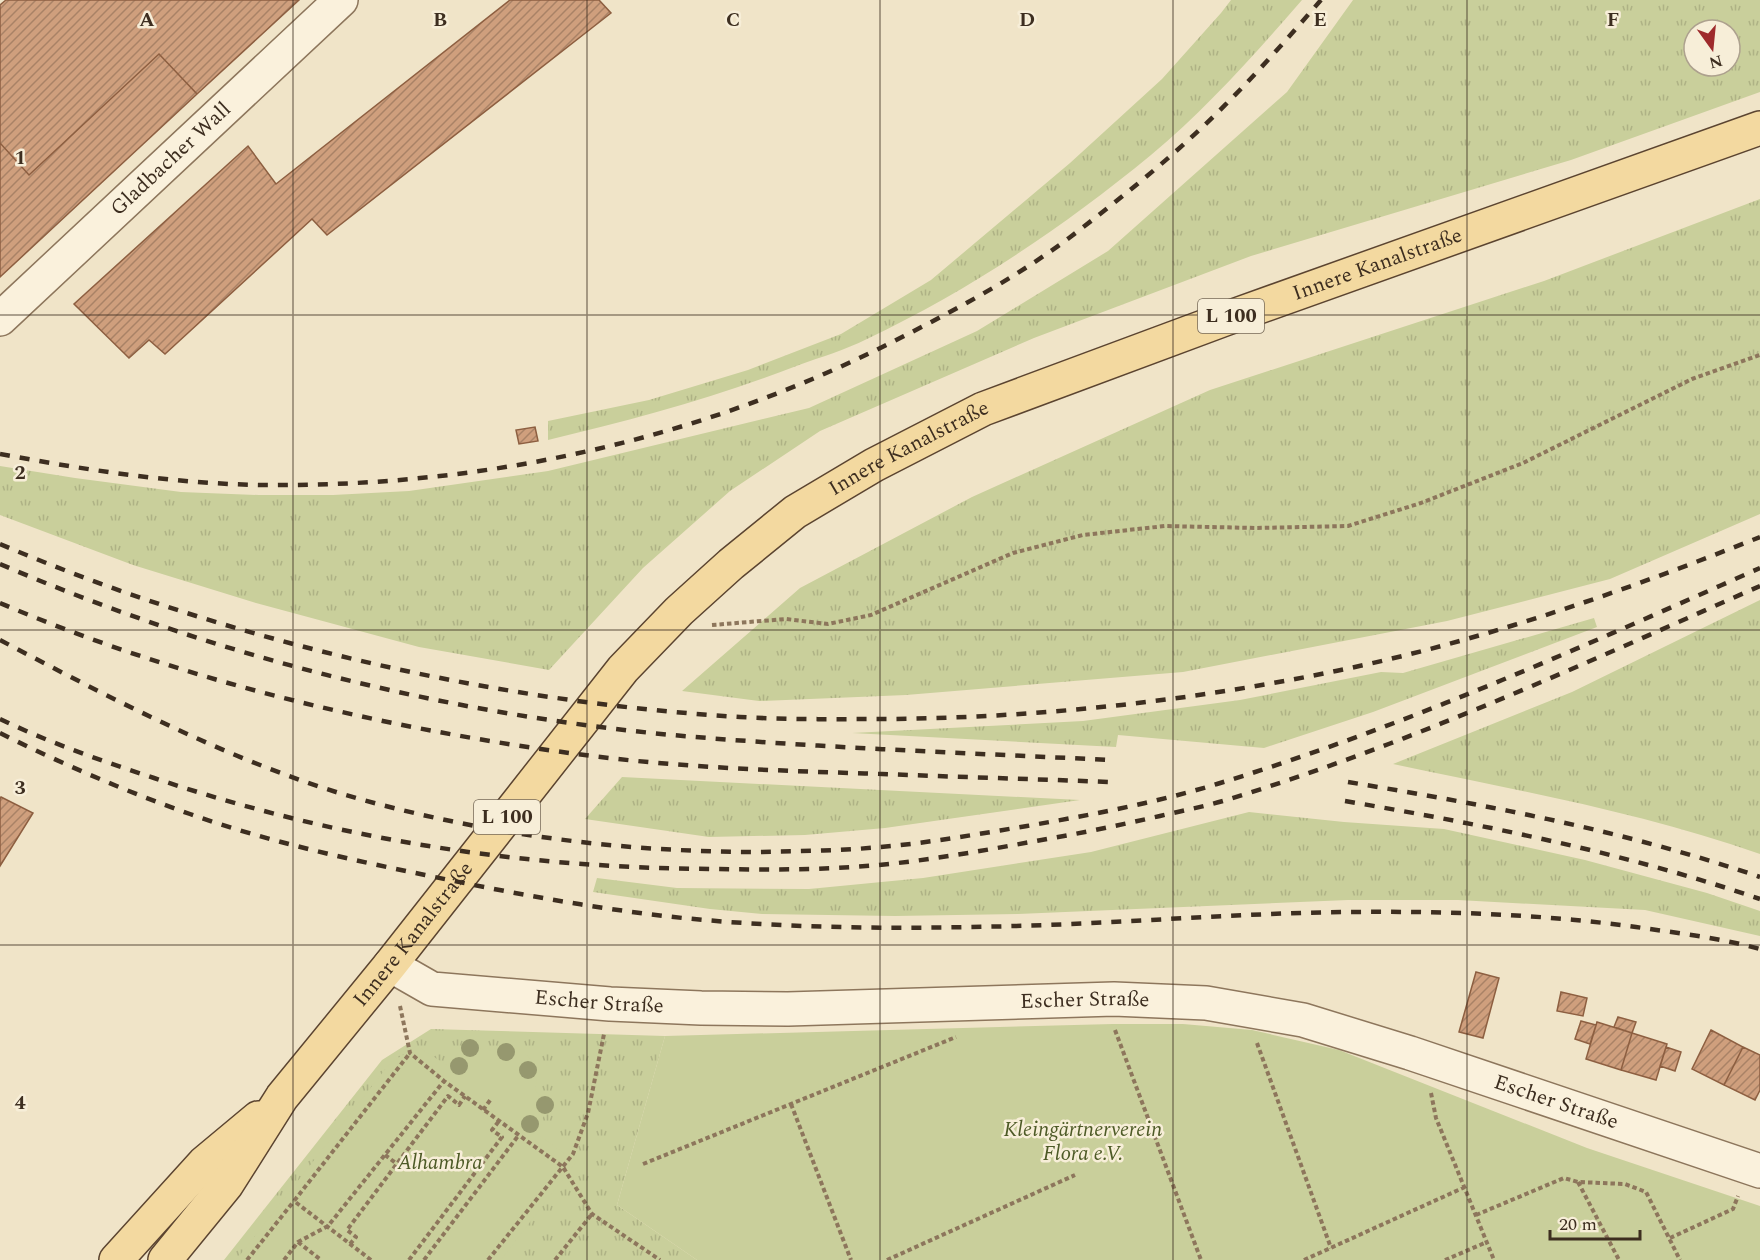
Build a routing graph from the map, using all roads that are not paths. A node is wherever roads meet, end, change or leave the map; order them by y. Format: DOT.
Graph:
graph roads {
  1 [pos="341,0"];
  2 [pos="1760,128"];
  3 [pos="0,319"];
  4 [pos="390,964"];
  5 [pos="282,1097"];
  6 [pos="1755,1169"];
  7 [pos="116,1260"];
  8 [pos="165,1260"];
  1 -- 3 [label="street, Gladbacher Wall"];
  2 -- 4 [label="main road, Innere Kanalstraße / L 100"];
  4 -- 5 [label="main road, Innere Kanalstraße / L 100"];
  4 -- 6 [label="street, Escher Straße"];
  5 -- 7 [label="main road, Innere Kanalstraße / L 100"];
  5 -- 8 [label="main road, Innere Kanalstraße / L 100"];
}
